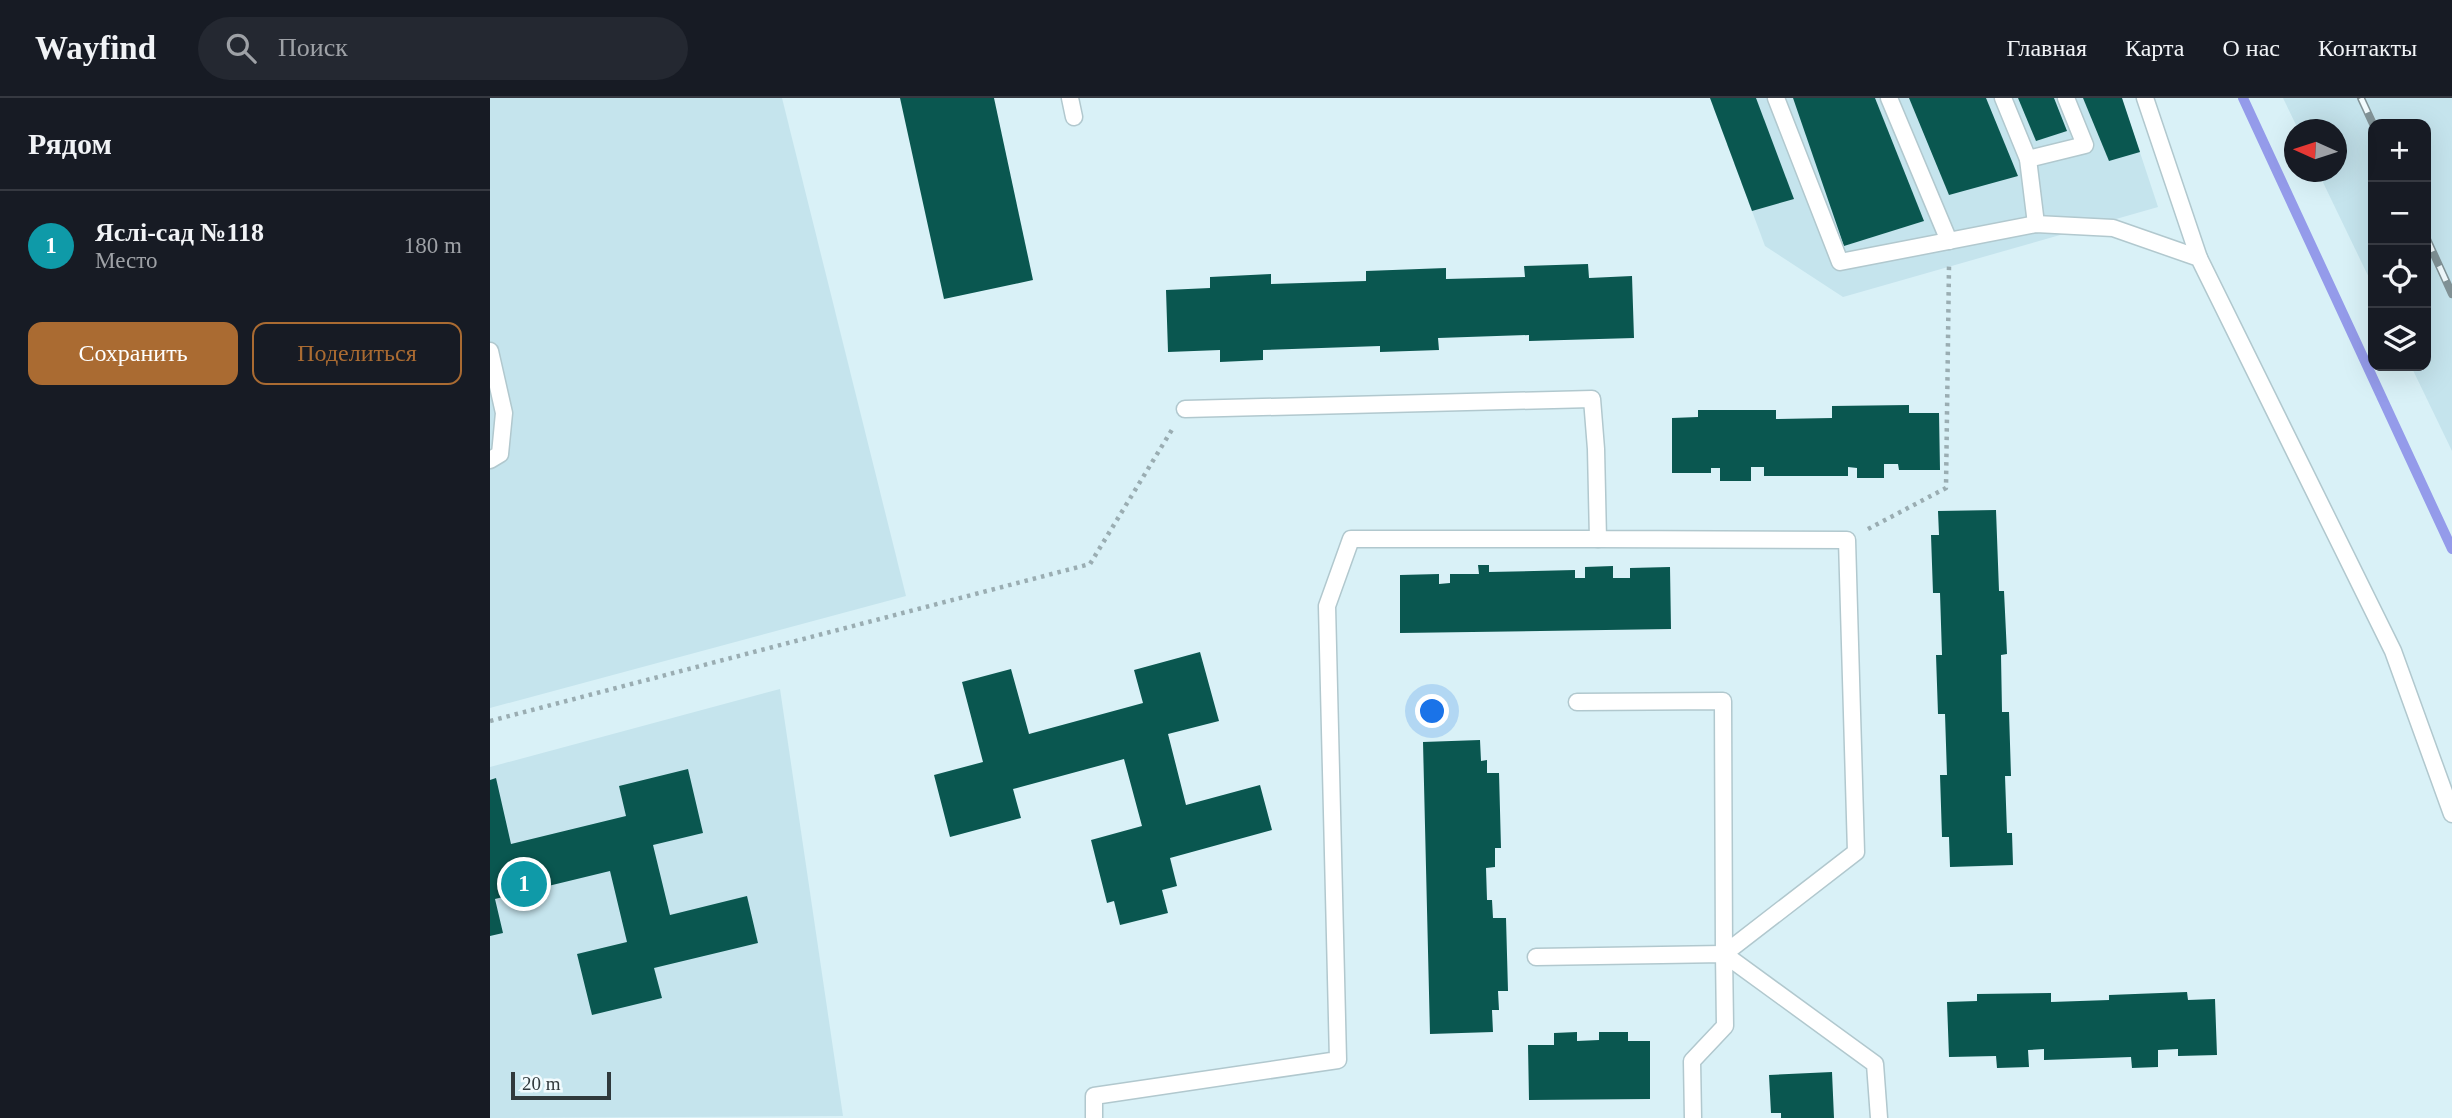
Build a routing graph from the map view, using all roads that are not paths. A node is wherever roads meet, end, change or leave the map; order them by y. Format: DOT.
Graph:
graph roads {
  1 [pos="1070,98"];
  2 [pos="1776,98"];
  3 [pos="1889,98"];
  4 [pos="2003,98"];
  5 [pos="2066,98"];
  6 [pos="2145,98"];
  7 [pos="1074,117"];
  8 [pos="2028,159"];
  9 [pos="2036,224"];
  10 [pos="1949,241"];
  11 [pos="2199,258"];
  12 [pos="490,351"];
  13 [pos="1185,409"];
  14 [pos="490,460"];
  15 [pos="1598,539"];
  16 [pos="1577,702"];
  17 [pos="2452,814"];
  18 [pos="1724,954"];
  19 [pos="1536,957"];
  20 [pos="1094,1118"];
  21 [pos="1693,1118"];
  22 [pos="1878,1118"];
  1 -- 7 [label="lane"];
  2 -- 10 [label="lane"];
  3 -- 10 [label="lane"];
  4 -- 8 [label="lane"];
  5 -- 8 [label="lane"];
  6 -- 11 [label="lane"];
  8 -- 9 [label="lane"];
  9 -- 10 [label="lane"];
  9 -- 11 [label="lane"];
  11 -- 17 [label="lane"];
  12 -- 14 [label="lane"];
  13 -- 15 [label="lane"];
  15 -- 18 [label="lane"];
  15 -- 20 [label="lane"];
  16 -- 18 [label="lane"];
  18 -- 19 [label="lane"];
  18 -- 21 [label="lane"];
  18 -- 22 [label="lane"];
}
